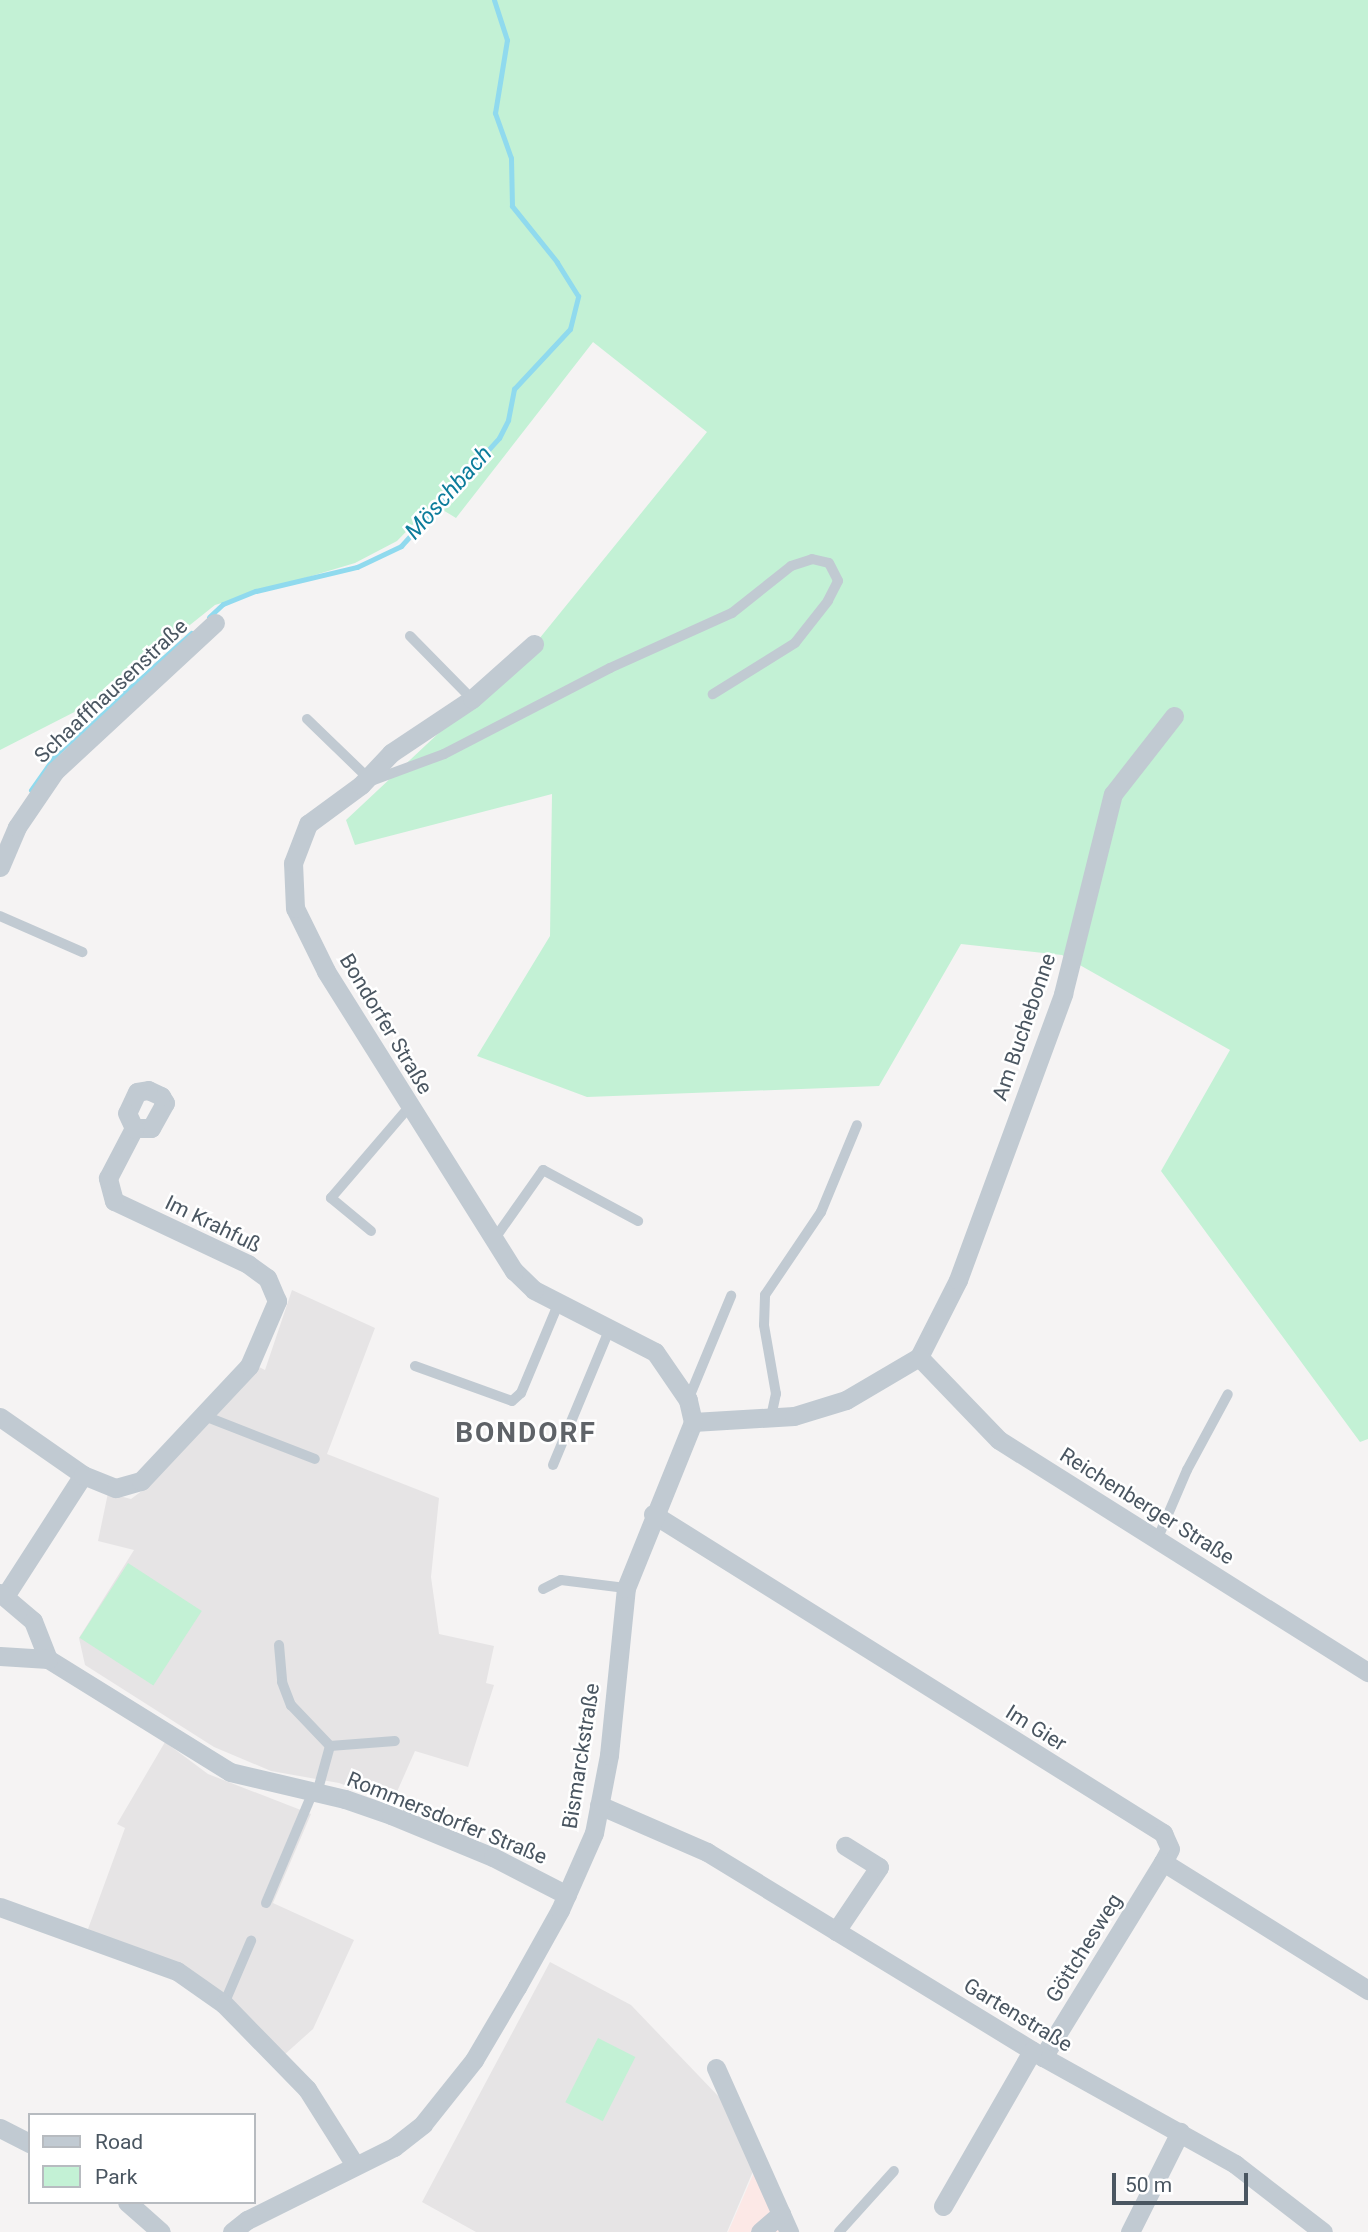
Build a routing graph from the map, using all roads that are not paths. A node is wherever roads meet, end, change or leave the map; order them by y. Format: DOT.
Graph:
graph roads {
  1 [pos="215,623"];
  2 [pos="410,636"];
  3 [pos="534,643"];
  4 [pos="713,694"];
  5 [pos="472,699"];
  6 [pos="1174,716"];
  7 [pos="307,719"];
  8 [pos="364,781"];
  9 [pos="0,866"];
  10 [pos="0,916"];
  11 [pos="82,952"];
  12 [pos="409,1107"];
  13 [pos="857,1125"];
  14 [pos="134,1128"];
  15 [pos="638,1222"];
  16 [pos="371,1231"];
  17 [pos="493,1241"];
  18 [pos="731,1296"];
  19 [pos="559,1302"];
  20 [pos="610,1327"];
  21 [pos="919,1357"];
  22 [pos="415,1366"];
  23 [pos="1227,1394"];
  24 [pos="688,1400"];
  25 [pos="201,1415"];
  26 [pos="0,1417"];
  27 [pos="771,1417"];
  28 [pos="693,1422"];
  29 [pos="315,1459"];
  30 [pos="553,1465"];
  31 [pos="83,1475"];
  32 [pos="653,1514"];
  33 [pos="1157,1540"];
  34 [pos="626,1588"];
  35 [pos="543,1589"];
  36 [pos="2,1594"];
  37 [pos="279,1645"];
  38 [pos="0,1656"];
  39 [pos="48,1659"];
  40 [pos="1368,1672"];
  41 [pos="396,1741"];
  42 [pos="330,1746"];
  43 [pos="315,1793"];
  44 [pos="599,1805"];
  45 [pos="845,1846"];
  46 [pos="1163,1862"];
  47 [pos="567,1895"];
  48 [pos="266,1903"];
  49 [pos="0,1907"];
  50 [pos="836,1931"];
  51 [pos="251,1941"];
  52 [pos="1368,1990"];
  53 [pos="224,2004"];
  54 [pos="1037,2054"];
  55 [pos="716,2068"];
  56 [pos="0,2128"];
  57 [pos="1181,2132"];
  58 [pos="28,2142"];
  59 [pos="355,2165"];
  60 [pos="894,2171"];
  61 [pos="129,2204"];
  62 [pos="943,2206"];
  63 [pos="785,2223"];
  64 [pos="161,2232"];
  65 [pos="232,2232"];
  66 [pos="760,2232"];
  67 [pos="839,2232"];
  68 [pos="1130,2232"];
  69 [pos="1323,2232"];
  1 -- 9 [label="street, Schaaffhausenstraße"];
  2 -- 5 [label="lane"];
  3 -- 5 [label="street, Bondorfer Straße"];
  4 -- 8 [label="lane"];
  5 -- 8 [label="street, Bondorfer Straße"];
  6 -- 21 [label="street, Am Buchebonne"];
  7 -- 8 [label="lane"];
  8 -- 12 [label="street, Bondorfer Straße"];
  10 -- 11 [label="lane"];
  12 -- 16 [label="lane"];
  12 -- 17 [label="street, Bondorfer Straße"];
  13 -- 27 [label="lane"];
  14 -- 25 [label="street, Im Krahfuß"];
  15 -- 17 [label="lane"];
  17 -- 19 [label="street, Bondorfer Straße"];
  18 -- 24 [label="lane"];
  19 -- 20 [label="street, Bondorfer Straße"];
  19 -- 22 [label="lane"];
  20 -- 24 [label="street, Bondorfer Straße"];
  20 -- 30 [label="lane"];
  21 -- 27 [label="street"];
  21 -- 33 [label="street, Reichenberger Straße"];
  23 -- 33 [label="lane"];
  24 -- 28 [label="street, Bondorfer Straße"];
  25 -- 29 [label="lane"];
  25 -- 31 [label="street, Im Krahfuß"];
  26 -- 31 [label="street, Im Krahfuß"];
  27 -- 28 [label="street"];
  28 -- 32 [label="street, Bismarckstraße"];
  31 -- 36 [label="street"];
  32 -- 34 [label="street, Bismarckstraße"];
  32 -- 46 [label="street, Im Gier"];
  33 -- 40 [label="street, Reichenberger Straße"];
  34 -- 35 [label="lane"];
  34 -- 44 [label="street, Bismarckstraße"];
  36 -- 39 [label="street"];
  37 -- 42 [label="lane"];
  38 -- 39 [label="street"];
  39 -- 43 [label="street, Rommersdorfer Straße"];
  41 -- 42 [label="lane"];
  42 -- 43 [label="lane"];
  43 -- 47 [label="street, Rommersdorfer Straße"];
  43 -- 48 [label="lane"];
  44 -- 47 [label="street, Bismarckstraße"];
  44 -- 50 [label="street, Gartenstraße"];
  45 -- 50 [label="street"];
  46 -- 52 [label="street"];
  46 -- 54 [label="street, Göttchesweg"];
  47 -- 59 [label="street, Bismarckstraße"];
  49 -- 53 [label="street"];
  50 -- 54 [label="street, Gartenstraße"];
  51 -- 53 [label="lane"];
  53 -- 59 [label="street"];
  54 -- 57 [label="street, Gartenstraße"];
  54 -- 62 [label="street, Göttchesweg"];
  55 -- 63 [label="street"];
  56 -- 58 [label="street"];
  57 -- 68 [label="street"];
  57 -- 69 [label="street, Gartenstraße"];
  59 -- 65 [label="street, Bismarckstraße"];
  60 -- 67 [label="lane"];
  61 -- 64 [label="street"];
  63 -- 66 [label="street"];
}
